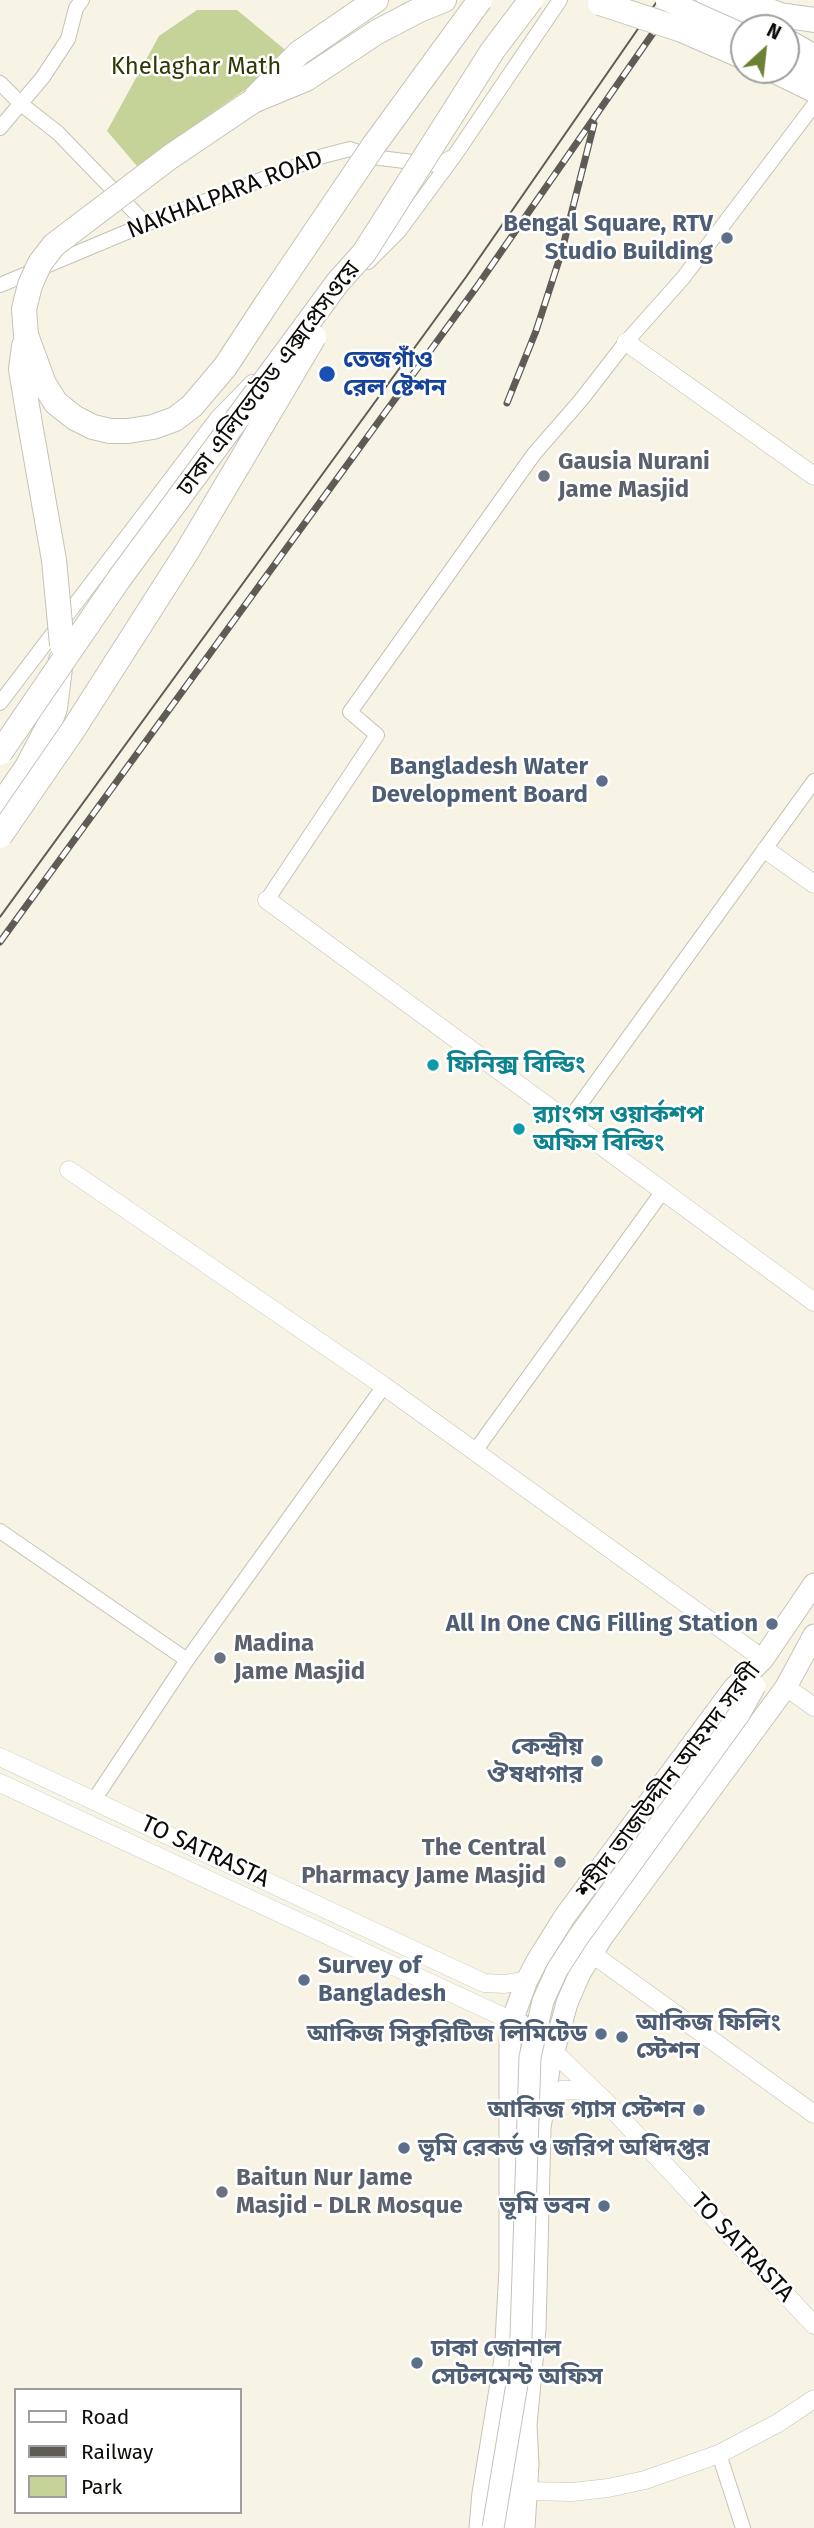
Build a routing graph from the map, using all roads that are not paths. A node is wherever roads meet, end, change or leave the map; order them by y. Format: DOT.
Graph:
graph roads {
  1 [pos="82,0"];
  2 [pos="376,0"];
  3 [pos="443,0"];
  4 [pos="481,0"];
  5 [pos="531,0"];
  6 [pos="560,0"];
  7 [pos="591,0"];
  8 [pos="666,0"];
  9 [pos="707,0"];
  10 [pos="741,0"];
  11 [pos="736,14"];
  12 [pos="814,20"];
  13 [pos="730,29"];
  14 [pos="730,51"];
  15 [pos="0,83"];
  16 [pos="253,101"];
  17 [pos="21,104"];
  18 [pos="814,105"];
  19 [pos="0,128"];
  20 [pos="455,155"];
  21 [pos="146,224"];
  22 [pos="365,253"];
  23 [pos="0,285"];
  24 [pos="26,335"];
  25 [pos="626,341"];
  26 [pos="814,476"];
  27 [pos="0,703"];
  28 [pos="0,753"];
  29 [pos="814,781"];
  30 [pos="0,806"];
  31 [pos="0,836"];
  32 [pos="765,850"];
  33 [pos="814,884"];
  34 [pos="267,900"];
  35 [pos="568,1121"];
  36 [pos="69,1170"];
  37 [pos="663,1191"];
  38 [pos="814,1302"];
  39 [pos="384,1386"];
  40 [pos="475,1451"];
  41 [pos="0,1531"];
  42 [pos="814,1584"];
  43 [pos="814,1635"];
  44 [pos="763,1659"];
  45 [pos="187,1660"];
  46 [pos="786,1688"];
  47 [pos="814,1707"];
  48 [pos="0,1758"];
  49 [pos="0,1783"];
  50 [pos="94,1800"];
  51 [pos="84,1821"];
  52 [pos="591,1953"];
  53 [pos="580,1973"];
  54 [pos="620,1975"];
  55 [pos="527,1980"];
  56 [pos="565,2011"];
  57 [pos="512,2021"];
  58 [pos="553,2051"];
  59 [pos="509,2072"];
  60 [pos="547,2079"];
  61 [pos="604,2100"];
  62 [pos="814,2114"];
  63 [pos="541,2119"];
  64 [pos="814,2325"];
  65 [pos="814,2399"];
  66 [pos="526,2424"];
  67 [pos="719,2454"];
  68 [pos="527,2491"];
  69 [pos="480,2528"];
  70 [pos="493,2528"];
  71 [pos="508,2528"];
  72 [pos="524,2528"];
  73 [pos="743,2528"];
  1 -- 17 [label="street"];
  2 -- 16 [label="highway"];
  3 -- 16 [label="highway"];
  4 -- 24 [label="highway, ঢাকা এলিভেটেড এক্সপ্রেসওয়ে, bridge"];
  5 -- 22 [label="highway, ঢাকা এলিভেটেড এক্সপ্রেসওয়ে, bridge"];
  6 -- 20 [label="street"];
  7 -- 14 [label="highway, bridge"];
  8 -- 13 [label="main road, bridge"];
  9 -- 11 [label="main road"];
  10 -- 12 [label="highway"];
  15 -- 17 [label="street"];
  16 -- 24 [label="highway, bridge"];
  17 -- 19 [label="street"];
  17 -- 21 [label="street"];
  18 -- 25 [label="street"];
  20 -- 21 [label="street, NAKHALPARA ROAD"];
  20 -- 27 [label="street"];
  21 -- 23 [label="street, NAKHALPARA ROAD"];
  22 -- 28 [label="highway, ঢাকা এলিভেটেড এক্সপ্রেসওয়ে, bridge"];
  22 -- 31 [label="highway, bridge"];
  24 -- 30 [label="highway, bridge"];
  25 -- 26 [label="street"];
  25 -- 34 [label="street"];
  29 -- 32 [label="street"];
  32 -- 33 [label="street"];
  32 -- 35 [label="street"];
  34 -- 35 [label="street"];
  35 -- 37 [label="street"];
  36 -- 39 [label="street"];
  37 -- 38 [label="street"];
  37 -- 40 [label="street"];
  39 -- 40 [label="street"];
  39 -- 45 [label="street"];
  40 -- 44 [label="street"];
  41 -- 45 [label="street"];
  42 -- 44 [label="main road, শহীদ তাজউদ্দীন আহমদ সরণী"];
  43 -- 46 [label="main road, শহীদ তাজউদ্দীন আহমদ সরণী"];
  44 -- 55 [label="main road, শহীদ তাজউদ্দীন আহমদ সরণী"];
  44 -- 70 [label="main road, bridge"];
  45 -- 50 [label="street"];
  46 -- 47 [label="street"];
  46 -- 52 [label="main road, শহীদ তাজউদ্দীন আহমদ সরণী"];
  48 -- 50 [label="street, TO SATRASTA"];
  49 -- 51 [label="street"];
  50 -- 51 [label="street"];
  50 -- 55 [label="street, TO SATRASTA"];
  51 -- 57 [label="street"];
  52 -- 53 [label="main road, শহীদ তাজউদ্দীন আহমদ সরণী"];
  52 -- 54 [label="street"];
  53 -- 54 [label="street"];
  53 -- 55 [label="main road"];
  53 -- 56 [label="main road, শহীদ তাজউদ্দীন আহমদ সরণী"];
  54 -- 62 [label="street"];
  55 -- 57 [label="main road, শহীদ তাজউদ্দীন আহমদ সরণী"];
  56 -- 57 [label="main road"];
  56 -- 58 [label="main road, শহীদ তাজউদ্দীন আহমদ সরণী"];
  57 -- 58 [label="main road"];
  57 -- 59 [label="main road, শহীদ তাজউদ্দীন আহমদ সরণী"];
  58 -- 60 [label="main road, শহীদ তাজউদ্দীন আহমদ সরণী"];
  58 -- 61 [label="street, TO SATRASTA"];
  59 -- 60 [label="main road"];
  59 -- 69 [label="main road, শহীদ তাজউদ্দীন আহমদ সরণী"];
  60 -- 63 [label="main road, শহীদ তাজউদ্দীন আহমদ সরণী"];
  61 -- 63 [label="street"];
  61 -- 64 [label="street, TO SATRASTA"];
  63 -- 66 [label="main road, শহীদ তাজউদ্দীন আহমদ সরণী"];
  65 -- 67 [label="street"];
  66 -- 68 [label="main road"];
  66 -- 71 [label="main road"];
  67 -- 68 [label="street"];
  67 -- 73 [label="street"];
  68 -- 72 [label="main road"];
}
